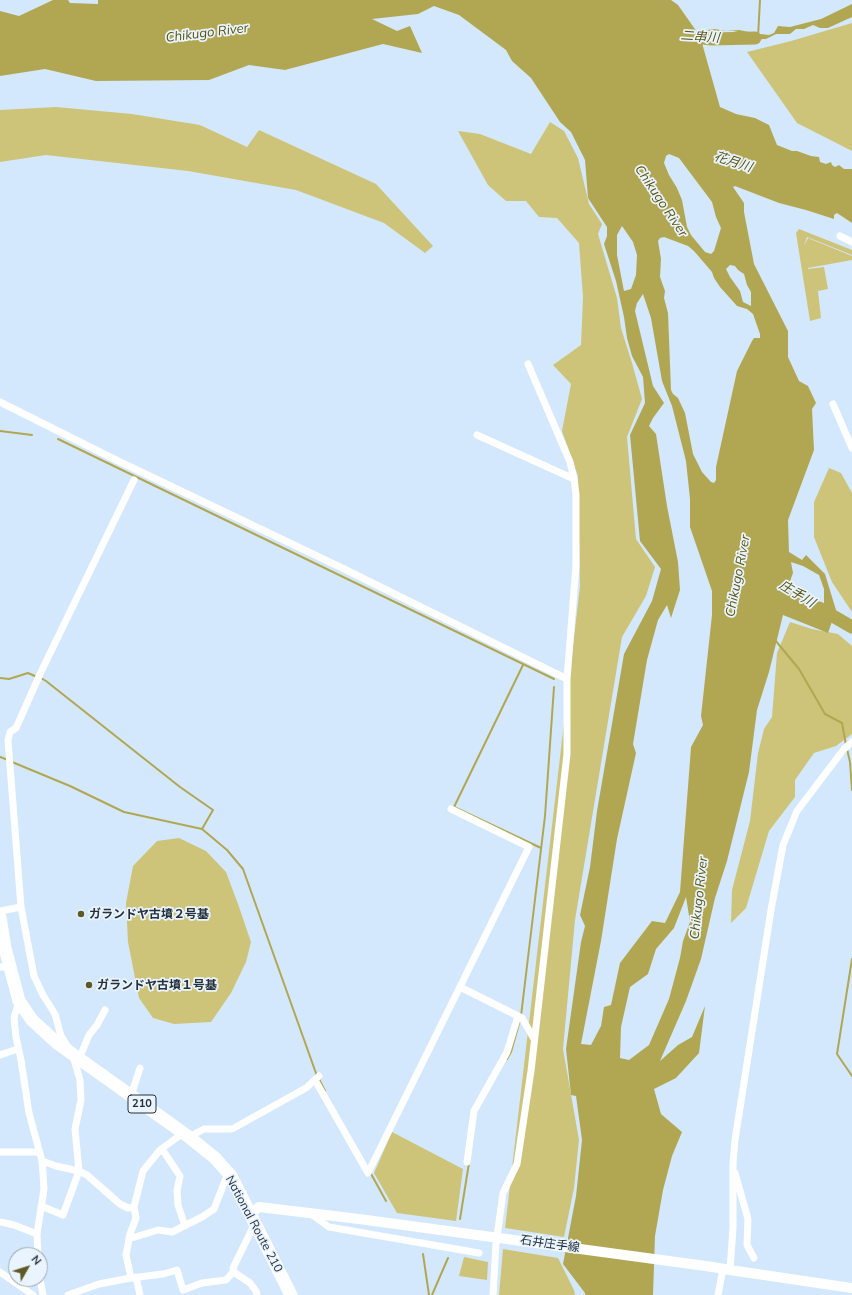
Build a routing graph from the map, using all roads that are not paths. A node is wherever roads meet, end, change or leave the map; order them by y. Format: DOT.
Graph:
graph roads {
  1 [pos="840,236"];
  2 [pos="852,242"];
  3 [pos="528,364"];
  4 [pos="0,402"];
  5 [pos="833,404"];
  6 [pos="477,434"];
  7 [pos="852,448"];
  8 [pos="574,479"];
  9 [pos="134,480"];
  10 [pos="567,679"];
  11 [pos="852,742"];
  12 [pos="451,808"];
  13 [pos="21,907"];
  14 [pos="0,911"];
  15 [pos="0,917"];
  16 [pos="5,967"];
  17 [pos="460,988"];
  18 [pos="19,1001"];
  19 [pos="106,1010"];
  20 [pos="520,1017"];
  21 [pos="534,1039"];
  22 [pos="18,1049"];
  23 [pos="0,1055"];
  24 [pos="75,1056"];
  25 [pos="140,1068"];
  26 [pos="132,1096"];
  27 [pos="186,1135"];
  28 [pos="162,1149"];
  29 [pos="0,1152"];
  30 [pos="39,1152"];
  31 [pos="42,1161"];
  32 [pos="467,1162"];
  33 [pos="733,1163"];
  34 [pos="79,1171"];
  35 [pos="228,1173"];
  36 [pos="41,1206"];
  37 [pos="134,1206"];
  38 [pos="311,1214"];
  39 [pos="252,1218"];
  40 [pos="0,1222"];
  41 [pos="184,1226"];
  42 [pos="37,1234"];
  43 [pos="502,1237"];
  44 [pos="129,1238"];
  45 [pos="38,1247"];
  46 [pos="480,1254"];
  47 [pos="754,1258"];
  48 [pos="722,1268"];
  49 [pos="234,1271"];
  50 [pos="0,1272"];
  51 [pos="133,1278"];
  52 [pos="852,1288"];
  53 [pos="33,1295"];
  54 [pos="68,1295"];
  55 [pos="140,1295"];
  56 [pos="257,1295"];
  57 [pos="291,1295"];
  58 [pos="493,1295"];
  59 [pos="718,1295"];
  1 -- 2 [label="street"];
  3 -- 8 [label="street"];
  4 -- 10 [label="street"];
  5 -- 7 [label="street"];
  6 -- 8 [label="street"];
  8 -- 10 [label="street"];
  9 -- 13 [label="street"];
  10 -- 21 [label="street"];
  11 -- 33 [label="street"];
  12 -- 17 [label="street"];
  13 -- 14 [label="street"];
  13 -- 24 [label="street"];
  15 -- 16 [label="highway, National Route 210 / 210"];
  16 -- 18 [label="highway, National Route 210 / 210"];
  17 -- 20 [label="street"];
  17 -- 27 [label="street"];
  18 -- 22 [label="street"];
  18 -- 24 [label="highway, National Route 210 / 210"];
  19 -- 24 [label="street"];
  20 -- 21 [label="street"];
  20 -- 32 [label="street"];
  21 -- 43 [label="street"];
  22 -- 23 [label="street"];
  22 -- 30 [label="street"];
  24 -- 26 [label="highway, National Route 210 / 210"];
  24 -- 34 [label="street"];
  25 -- 26 [label="street"];
  26 -- 27 [label="highway, National Route 210 / 210"];
  27 -- 28 [label="street"];
  27 -- 35 [label="highway, National Route 210 / 210"];
  28 -- 37 [label="street"];
  28 -- 41 [label="street"];
  29 -- 30 [label="street"];
  30 -- 31 [label="street"];
  31 -- 34 [label="street"];
  31 -- 36 [label="street"];
  33 -- 47 [label="street"];
  33 -- 48 [label="street"];
  34 -- 36 [label="street"];
  34 -- 37 [label="street"];
  35 -- 39 [label="highway, National Route 210 / 210"];
  35 -- 41 [label="street"];
  36 -- 42 [label="street"];
  37 -- 44 [label="street"];
  38 -- 39 [label="main road, 石井庄手線"];
  38 -- 43 [label="main road, 石井庄手線"];
  38 -- 46 [label="street"];
  39 -- 49 [label="street"];
  39 -- 57 [label="highway, National Route 210 / 210"];
  40 -- 42 [label="street"];
  41 -- 44 [label="street"];
  42 -- 45 [label="street"];
  43 -- 48 [label="main road, 石井庄手線"];
  43 -- 58 [label="street"];
  44 -- 51 [label="street"];
  48 -- 52 [label="main road, 石井庄手線"];
  48 -- 59 [label="street"];
  49 -- 51 [label="street"];
  49 -- 56 [label="street"];
  50 -- 53 [label="street"];
  51 -- 54 [label="street"];
  51 -- 55 [label="street"];
}
